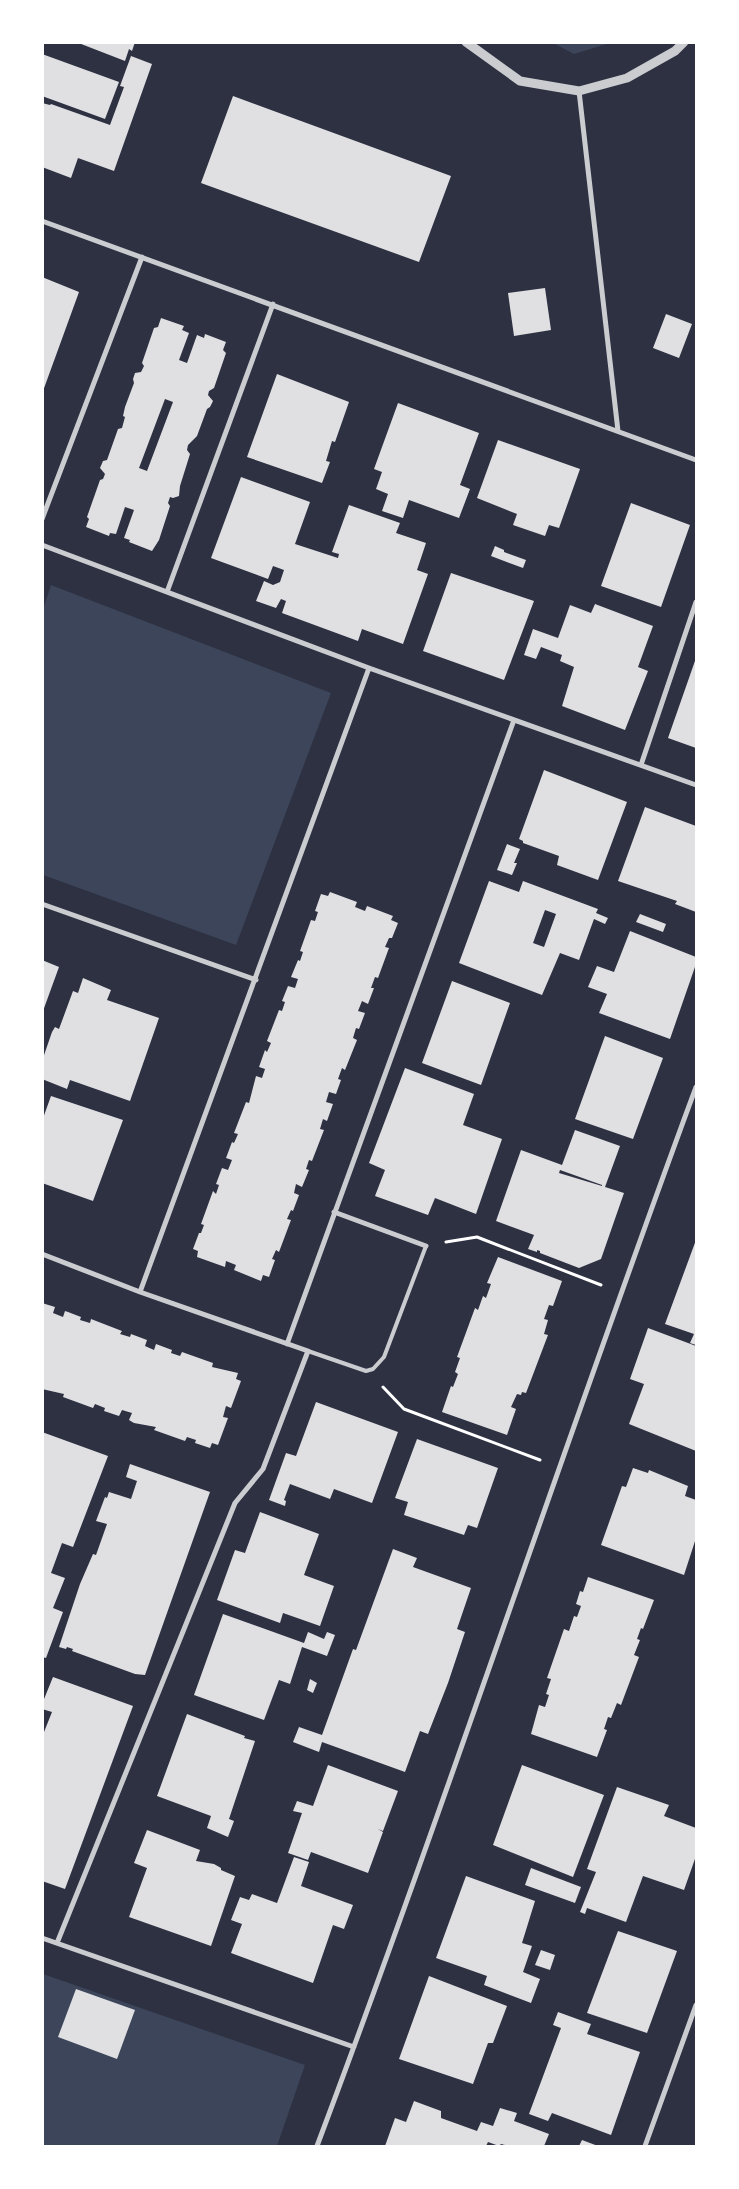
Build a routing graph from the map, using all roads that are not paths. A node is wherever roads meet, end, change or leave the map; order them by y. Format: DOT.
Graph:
graph roads {
  1 [pos="466,42"];
  2 [pos="684,42"];
  3 [pos="579,91"];
  4 [pos="42,221"];
  5 [pos="142,257"];
  6 [pos="273,304"];
  7 [pos="618,431"];
  8 [pos="696,460"];
  9 [pos="42,519"];
  10 [pos="42,545"];
  11 [pos="167,592"];
  12 [pos="696,602"];
  13 [pos="369,668"];
  14 [pos="514,720"];
  15 [pos="641,765"];
  16 [pos="696,785"];
  17 [pos="42,904"];
  18 [pos="256,980"];
  19 [pos="696,1087"];
  20 [pos="334,1212"];
  21 [pos="426,1246"];
  22 [pos="42,1254"];
  23 [pos="140,1292"];
  24 [pos="287,1344"];
  25 [pos="308,1352"];
  26 [pos="42,1938"];
  27 [pos="57,1943"];
  28 [pos="696,2005"];
  29 [pos="354,2047"];
  30 [pos="317,2146"];
  31 [pos="645,2146"];
  1 -- 3 [label="street"];
  2 -- 3 [label="street"];
  3 -- 7 [label="street"];
  4 -- 5 [label="street"];
  5 -- 6 [label="street"];
  5 -- 9 [label="street"];
  6 -- 7 [label="street"];
  6 -- 11 [label="street"];
  7 -- 8 [label="street"];
  10 -- 11 [label="street"];
  11 -- 13 [label="street"];
  12 -- 15 [label="street"];
  13 -- 14 [label="street"];
  13 -- 18 [label="street"];
  14 -- 15 [label="street"];
  14 -- 20 [label="street"];
  15 -- 16 [label="street"];
  17 -- 18 [label="street"];
  18 -- 23 [label="street"];
  19 -- 29 [label="street"];
  20 -- 21 [label="street"];
  20 -- 24 [label="street"];
  21 -- 25 [label="lane"];
  22 -- 23 [label="street"];
  23 -- 24 [label="street"];
  24 -- 25 [label="street"];
  25 -- 27 [label="street"];
  26 -- 27 [label="street"];
  27 -- 29 [label="street"];
  28 -- 31 [label="street"];
  29 -- 30 [label="street"];
}
